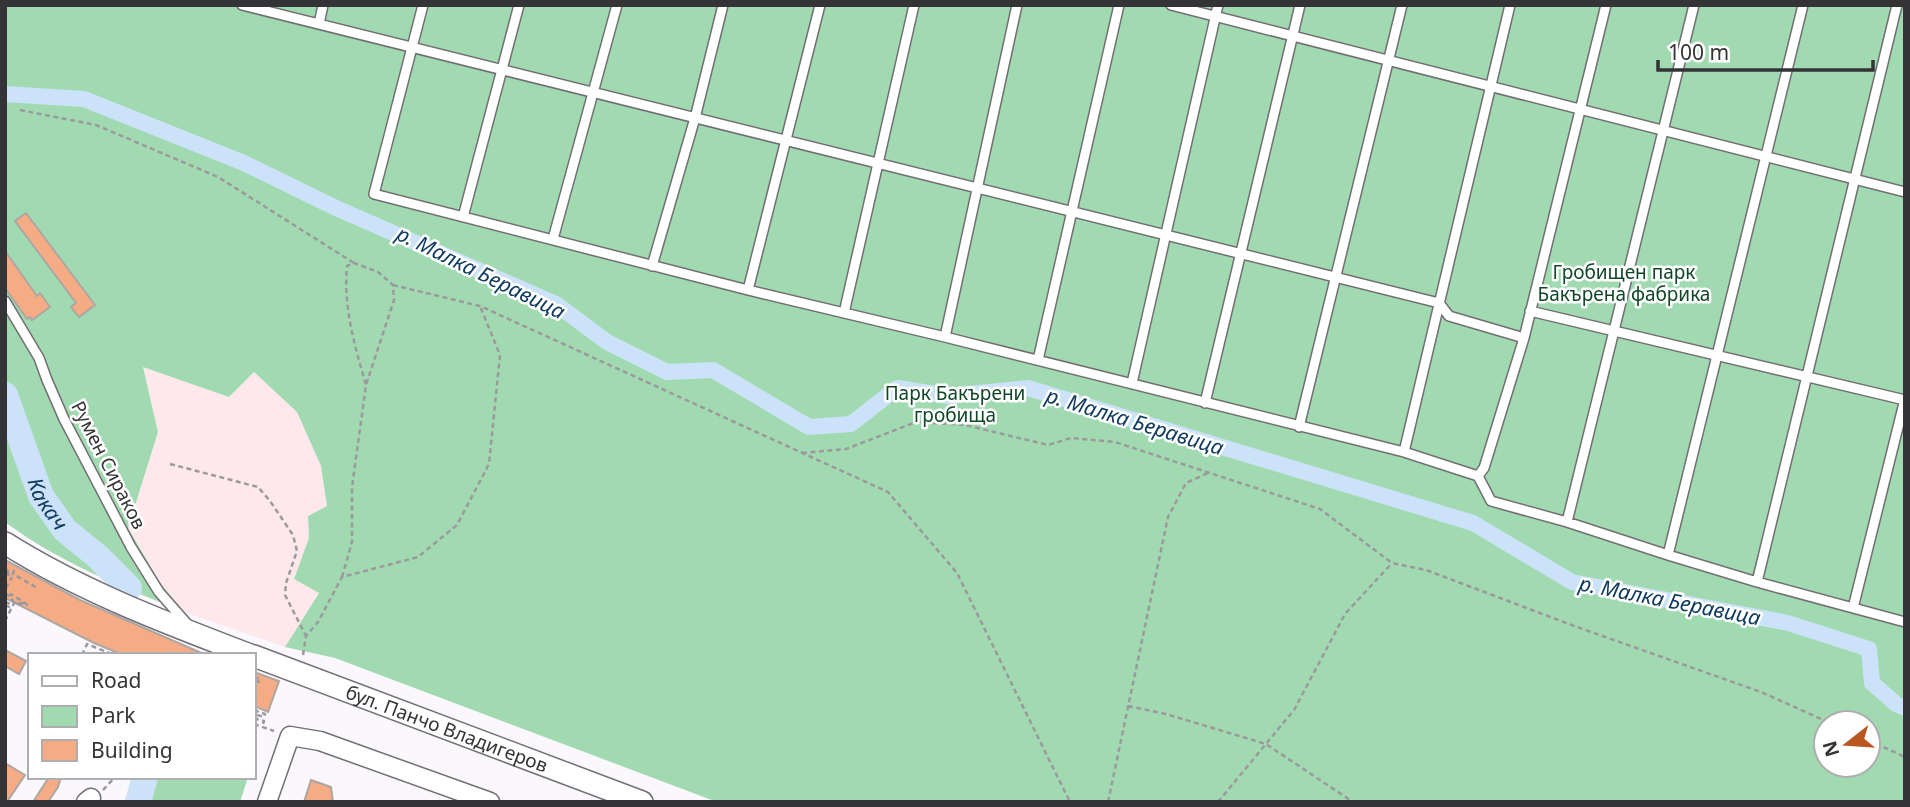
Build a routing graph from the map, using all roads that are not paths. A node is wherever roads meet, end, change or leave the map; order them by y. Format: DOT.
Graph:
graph roads {
  1 [pos="242,5"];
  2 [pos="323,5"];
  3 [pos="423,5"];
  4 [pos="519,5"];
  5 [pos="617,5"];
  6 [pos="723,5"];
  7 [pos="820,5"];
  8 [pos="914,5"];
  9 [pos="1017,5"];
  10 [pos="1119,5"];
  11 [pos="1171,5"];
  12 [pos="1217,5"];
  13 [pos="1300,5"];
  14 [pos="1402,5"];
  15 [pos="1510,5"];
  16 [pos="1606,5"];
  17 [pos="1694,5"];
  18 [pos="1803,5"];
  19 [pos="1897,5"];
  20 [pos="1215,16"];
  21 [pos="319,24"];
  22 [pos="1293,36"];
  23 [pos="412,47"];
  24 [pos="1388,61"];
  25 [pos="502,70"];
  26 [pos="1490,87"];
  27 [pos="593,92"];
  28 [pos="1580,110"];
  29 [pos="695,118"];
  30 [pos="1663,131"];
  31 [pos="786,140"];
  32 [pos="1766,157"];
  33 [pos="878,163"];
  34 [pos="1855,180"];
  35 [pos="978,188"];
  36 [pos="1905,192"];
  37 [pos="1072,211"];
  38 [pos="463,216"];
  39 [pos="1166,235"];
  40 [pos="553,239"];
  41 [pos="1241,253"];
  42 [pos="652,266"];
  43 [pos="1336,277"];
  44 [pos="748,290"];
  45 [pos="5,301"];
  46 [pos="1439,303"];
  47 [pos="1530,311"];
  48 [pos="844,313"];
  49 [pos="1614,331"];
  50 [pos="945,337"];
  51 [pos="1524,338"];
  52 [pos="1717,355"];
  53 [pos="1038,360"];
  54 [pos="1807,377"];
  55 [pos="1132,383"];
  56 [pos="1905,400"];
  57 [pos="1205,403"];
  58 [pos="1299,427"];
  59 [pos="1404,452"];
  60 [pos="1478,476"];
  61 [pos="1567,522"];
  62 [pos="5,543"];
  63 [pos="1668,555"];
  64 [pos="1758,582"];
  65 [pos="1853,608"];
  66 [pos="1905,622"];
  67 [pos="197,635"];
  68 [pos="246,653"];
  69 [pos="256,656"];
  70 [pos="267,802"];
  71 [pos="490,802"];
  72 [pos="642,802"];
  1 -- 21 [label="lane"];
  2 -- 21 [label="lane"];
  3 -- 23 [label="lane"];
  4 -- 25 [label="lane"];
  5 -- 27 [label="lane"];
  6 -- 29 [label="lane"];
  7 -- 31 [label="lane"];
  8 -- 33 [label="lane"];
  9 -- 35 [label="lane"];
  10 -- 37 [label="lane"];
  11 -- 20 [label="lane"];
  12 -- 20 [label="lane"];
  13 -- 22 [label="lane"];
  14 -- 24 [label="lane"];
  15 -- 26 [label="lane"];
  16 -- 28 [label="lane"];
  17 -- 30 [label="lane"];
  18 -- 32 [label="lane"];
  19 -- 34 [label="lane"];
  20 -- 22 [label="lane"];
  20 -- 39 [label="lane"];
  21 -- 23 [label="lane"];
  22 -- 24 [label="lane"];
  22 -- 41 [label="lane"];
  23 -- 25 [label="lane"];
  23 -- 38 [label="lane"];
  24 -- 26 [label="lane"];
  24 -- 43 [label="lane"];
  25 -- 27 [label="lane"];
  25 -- 38 [label="lane"];
  26 -- 28 [label="lane"];
  26 -- 46 [label="lane"];
  27 -- 29 [label="lane"];
  27 -- 40 [label="lane"];
  28 -- 30 [label="lane"];
  28 -- 47 [label="lane"];
  29 -- 31 [label="lane"];
  29 -- 42 [label="lane"];
  30 -- 32 [label="lane"];
  30 -- 49 [label="lane"];
  31 -- 33 [label="lane"];
  31 -- 44 [label="lane"];
  32 -- 34 [label="lane"];
  32 -- 52 [label="lane"];
  33 -- 35 [label="lane"];
  33 -- 48 [label="lane"];
  34 -- 36 [label="lane"];
  34 -- 54 [label="lane"];
  35 -- 37 [label="lane"];
  35 -- 50 [label="lane"];
  37 -- 39 [label="lane"];
  37 -- 53 [label="lane"];
  38 -- 40 [label="lane"];
  39 -- 41 [label="lane"];
  39 -- 55 [label="lane"];
  40 -- 42 [label="lane"];
  41 -- 43 [label="lane"];
  41 -- 57 [label="lane"];
  42 -- 44 [label="lane"];
  43 -- 46 [label="lane"];
  43 -- 58 [label="lane"];
  44 -- 48 [label="lane"];
  45 -- 67 [label="lane, Румен Сираков"];
  46 -- 51 [label="lane"];
  46 -- 59 [label="lane"];
  47 -- 49 [label="lane"];
  47 -- 51 [label="lane"];
  48 -- 50 [label="lane"];
  49 -- 52 [label="lane"];
  49 -- 61 [label="lane"];
  50 -- 53 [label="lane"];
  51 -- 60 [label="lane"];
  52 -- 54 [label="lane"];
  52 -- 63 [label="lane"];
  53 -- 55 [label="lane"];
  54 -- 56 [label="lane"];
  54 -- 64 [label="lane"];
  55 -- 57 [label="lane"];
  56 -- 65 [label="lane"];
  57 -- 58 [label="lane"];
  58 -- 59 [label="lane"];
  59 -- 60 [label="lane"];
  60 -- 61 [label="lane"];
  61 -- 63 [label="lane"];
  62 -- 67 [label="street, бул. Панчо Владигеров"];
  63 -- 64 [label="lane"];
  64 -- 65 [label="lane"];
  65 -- 66 [label="lane"];
  67 -- 68 [label="street, бул. Панчо Владигеров"];
  69 -- 72 [label="street, бул. Панчо Владигеров"];
  70 -- 71 [label="street"];
}
